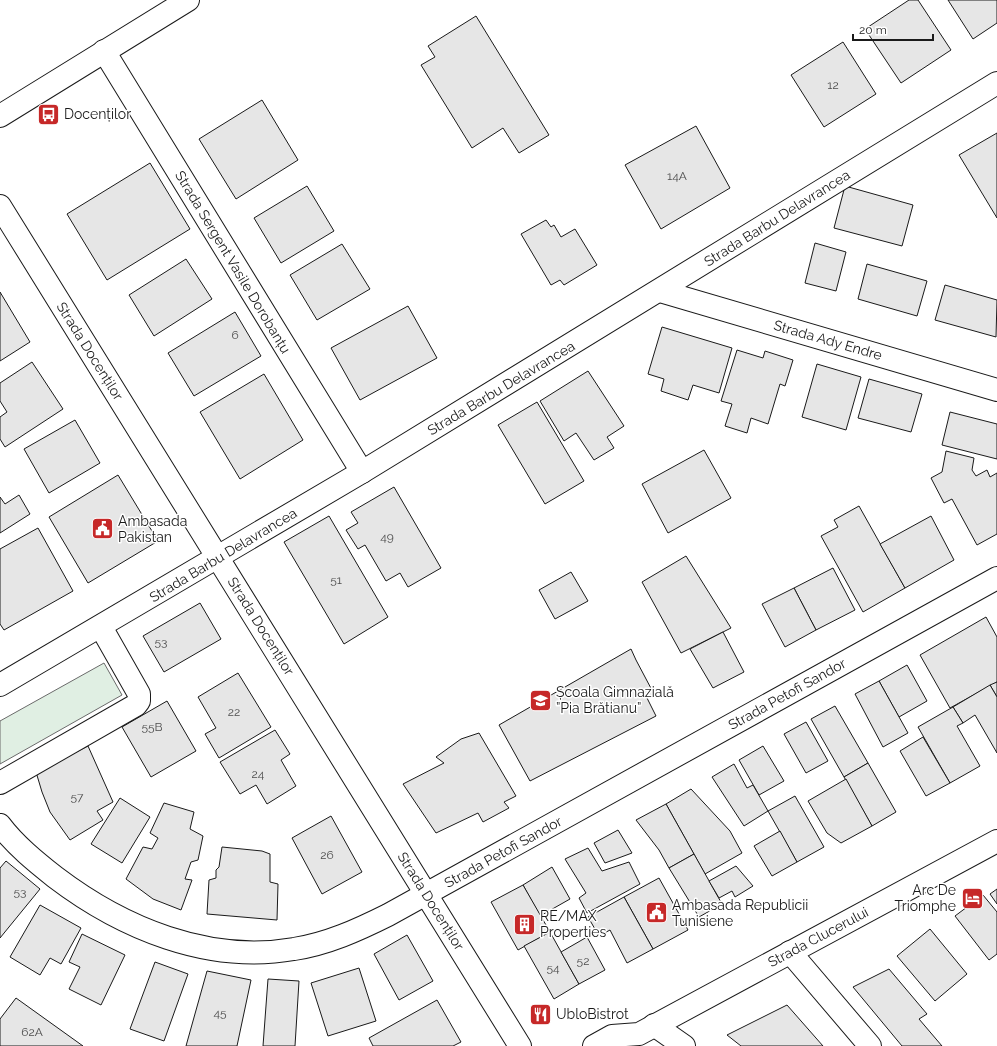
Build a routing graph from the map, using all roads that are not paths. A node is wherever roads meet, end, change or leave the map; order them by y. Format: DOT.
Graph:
graph roads {
  1 [pos="188,0"];
  2 [pos="104,51"];
  3 [pos="997,83"];
  4 [pos="0,116"];
  5 [pos="0,206"];
  6 [pos="660,290"];
  7 [pos="997,390"];
  8 [pos="362,472"];
  9 [pos="218,558"];
  10 [pos="997,578"];
  11 [pos="101,627"];
  12 [pos="0,686"];
  13 [pos="0,783"];
  14 [pos="0,825"];
  15 [pos="997,841"];
  16 [pos="427,894"];
  17 [pos="790,952"];
  18 [pos="641,1035"];
  19 [pos="520,1046"];
  20 [pos="594,1046"];
  21 [pos="684,1046"];
  22 [pos="870,1046"];
  1 -- 2 [label="street"];
  2 -- 4 [label="street"];
  2 -- 8 [label="street, Strada Sergent Vasile Dorobanțu"];
  3 -- 6 [label="street, Strada Barbu Delavrancea"];
  5 -- 9 [label="street, Strada Docenților"];
  6 -- 7 [label="street, Strada Ady Endre"];
  6 -- 8 [label="street, Strada Barbu Delavrancea"];
  8 -- 9 [label="street, Strada Barbu Delavrancea"];
  9 -- 11 [label="street, Strada Barbu Delavrancea"];
  9 -- 16 [label="street, Strada Docenților"];
  10 -- 16 [label="street, Strada Petofi Sandor"];
  11 -- 12 [label="street, Strada Barbu Delavrancea"];
  11 -- 13 [label="street"];
  14 -- 16 [label="street, Strada Petofi Sandor"];
  15 -- 17 [label="street, Strada Clucerului"];
  16 -- 19 [label="street, Strada Docenților"];
  17 -- 18 [label="street, Strada Clucerului"];
  17 -- 22 [label="street"];
  18 -- 20 [label="street, Strada Clucerului"];
  18 -- 21 [label="street"];
}
